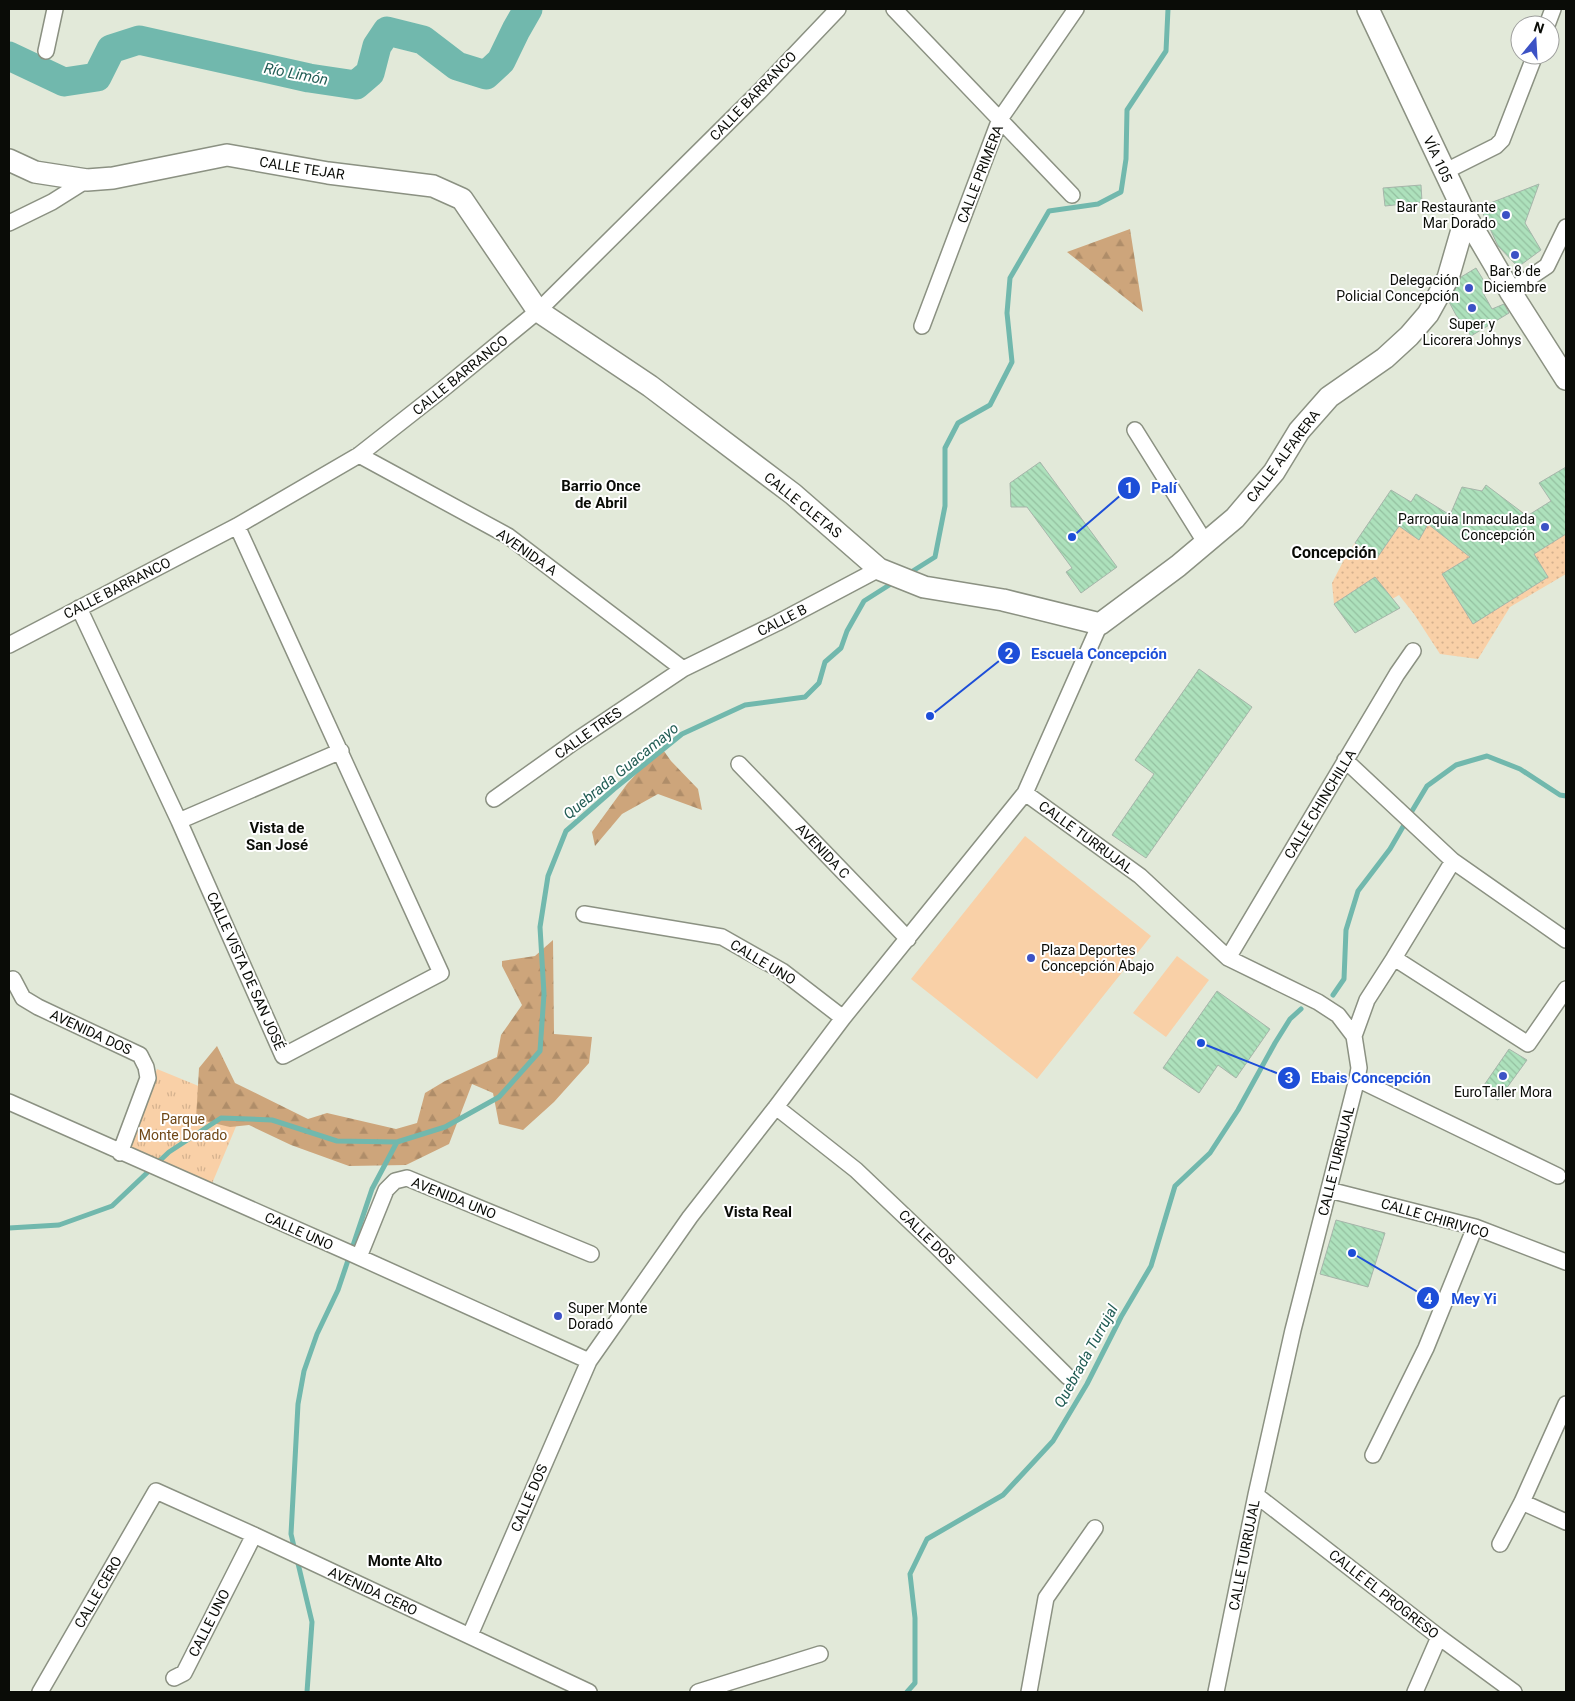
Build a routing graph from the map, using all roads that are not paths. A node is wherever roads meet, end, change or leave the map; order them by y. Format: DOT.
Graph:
graph roads {
  1 [pos="55,9"];
  2 [pos="838,9"];
  3 [pos="894,9"];
  4 [pos="1076,9"];
  5 [pos="1368,9"];
  6 [pos="46,51"];
  7 [pos="1531,65"];
  8 [pos="1000,119"];
  9 [pos="9,160"];
  10 [pos="1444,172"];
  11 [pos="87,180"];
  12 [pos="1072,195"];
  13 [pos="1466,216"];
  14 [pos="9,223"];
  15 [pos="1566,227"];
  16 [pos="1510,291"];
  17 [pos="538,311"];
  18 [pos="922,326"];
  19 [pos="1566,379"];
  20 [pos="1135,430"];
  21 [pos="359,455"];
  22 [pos="237,526"];
  23 [pos="1205,542"];
  24 [pos="880,569"];
  25 [pos="79,608"];
  26 [pos="1100,624"];
  27 [pos="9,645"];
  28 [pos="1413,651"];
  29 [pos="683,668"];
  30 [pos="341,751"];
  31 [pos="1345,760"];
  32 [pos="738,764"];
  33 [pos="1024,792"];
  34 [pos="494,800"];
  35 [pos="179,821"];
  36 [pos="1453,862"];
  37 [pos="584,914"];
  38 [pos="908,939"];
  39 [pos="1566,940"];
  40 [pos="1228,958"];
  41 [pos="1394,958"];
  42 [pos="13,979"];
  43 [pos="1566,989"];
  44 [pos="843,1018"];
  45 [pos="1354,1036"];
  46 [pos="1357,1079"];
  47 [pos="9,1102"];
  48 [pos="776,1107"];
  49 [pos="120,1153"];
  50 [pos="1558,1176"];
  51 [pos="1329,1190"];
  52 [pos="1475,1227"];
  53 [pos="591,1254"];
  54 [pos="359,1257"];
  55 [pos="1566,1262"];
  56 [pos="589,1361"];
  57 [pos="1068,1377"];
  58 [pos="1566,1404"];
  59 [pos="1373,1455"];
  60 [pos="156,1492"];
  61 [pos="1256,1495"];
  62 [pos="1522,1502"];
  63 [pos="1566,1522"];
  64 [pos="1094,1528"];
  65 [pos="254,1535"];
  66 [pos="1500,1544"];
  67 [pos="470,1635"];
  68 [pos="1439,1637"];
  69 [pos="820,1654"];
  70 [pos="174,1678"];
  71 [pos="40,1692"];
  72 [pos="589,1692"];
  73 [pos="698,1692"];
  74 [pos="1029,1692"];
  75 [pos="1216,1692"];
  76 [pos="1415,1692"];
  77 [pos="1514,1692"];
  1 -- 6 [label="street"];
  2 -- 17 [label="street, CALLE BARRANCO"];
  3 -- 8 [label="street"];
  4 -- 8 [label="street, CALLE PRIMERA"];
  5 -- 10 [label="street, VÍA 105"];
  7 -- 10 [label="street"];
  8 -- 12 [label="street"];
  8 -- 18 [label="street, CALLE PRIMERA"];
  9 -- 11 [label="street, CALLE TEJAR"];
  10 -- 13 [label="street, VÍA 105"];
  11 -- 14 [label="street"];
  11 -- 17 [label="street, CALLE TEJAR"];
  13 -- 16 [label="street, VÍA 105"];
  13 -- 23 [label="street, CALLE ALFARERA"];
  15 -- 16 [label="street"];
  16 -- 19 [label="street, VÍA 105"];
  17 -- 21 [label="street, CALLE BARRANCO"];
  17 -- 24 [label="street, CALLE CLETAS"];
  20 -- 23 [label="street"];
  21 -- 22 [label="street, CALLE BARRANCO"];
  21 -- 29 [label="street, AVENIDA A"];
  22 -- 25 [label="street, CALLE BARRANCO"];
  22 -- 30 [label="street, CALLE VISTA DE SAN JOSÉ"];
  23 -- 26 [label="street, CALLE ALFARERA"];
  24 -- 26 [label="street, CALLE CLETAS"];
  24 -- 29 [label="street, CALLE B"];
  25 -- 27 [label="street, CALLE BARRANCO"];
  25 -- 35 [label="street, CALLE VISTA DE SAN JOSÉ"];
  26 -- 33 [label="street, CALLE TURRUJAL"];
  28 -- 31 [label="street, CALLE CHINCHILLA"];
  29 -- 34 [label="street, CALLE TRES"];
  30 -- 35 [label="street"];
  30 -- 35 [label="street, CALLE VISTA DE SAN JOSÉ"];
  31 -- 36 [label="street"];
  31 -- 40 [label="street, CALLE CHINCHILLA"];
  32 -- 38 [label="street, AVENIDA C"];
  33 -- 38 [label="street, CALLE DOS"];
  33 -- 40 [label="street, CALLE TURRUJAL"];
  36 -- 39 [label="street"];
  36 -- 41 [label="street"];
  37 -- 44 [label="street, CALLE UNO"];
  38 -- 44 [label="street, CALLE DOS"];
  40 -- 45 [label="street, CALLE TURRUJAL"];
  41 -- 43 [label="street"];
  41 -- 45 [label="street"];
  42 -- 49 [label="street, AVENIDA DOS"];
  44 -- 48 [label="street, CALLE DOS"];
  45 -- 46 [label="street, CALLE TURRUJAL"];
  46 -- 50 [label="street"];
  46 -- 51 [label="street, CALLE TURRUJAL"];
  47 -- 49 [label="street, CALLE UNO"];
  48 -- 56 [label="street, CALLE DOS"];
  48 -- 57 [label="street, CALLE DOS"];
  49 -- 54 [label="street, CALLE UNO"];
  51 -- 52 [label="street, CALLE CHIRIVICO"];
  51 -- 61 [label="street, CALLE TURRUJAL"];
  52 -- 55 [label="street, CALLE CHIRIVICO"];
  52 -- 59 [label="street"];
  53 -- 54 [label="street, AVENIDA UNO"];
  54 -- 56 [label="street, CALLE UNO"];
  56 -- 67 [label="street, CALLE DOS"];
  58 -- 62 [label="street"];
  60 -- 65 [label="street, AVENIDA CERO"];
  60 -- 71 [label="street, CALLE CERO"];
  61 -- 68 [label="street, CALLE EL PROGRESO"];
  61 -- 75 [label="street, CALLE TURRUJAL"];
  62 -- 63 [label="street"];
  62 -- 66 [label="street"];
  64 -- 74 [label="street"];
  65 -- 67 [label="street, AVENIDA CERO"];
  65 -- 70 [label="street, CALLE UNO"];
  67 -- 72 [label="street, AVENIDA CERO"];
  68 -- 76 [label="street"];
  68 -- 77 [label="street, CALLE EL PROGRESO"];
  69 -- 73 [label="street"];
}
